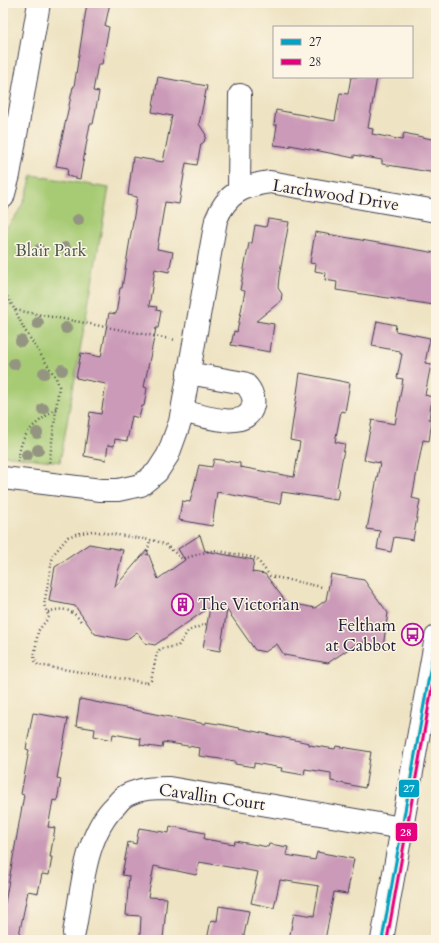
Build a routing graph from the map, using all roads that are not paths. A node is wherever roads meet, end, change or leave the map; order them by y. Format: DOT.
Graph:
graph roads {
  1 [pos="39,3"];
  2 [pos="240,95"];
  3 [pos="239,190"];
  4 [pos="3,196"];
  5 [pos="436,212"];
  6 [pos="188,373"];
  7 [pos="182,411"];
  8 [pos="9,479"];
  9 [pos="436,637"];
  10 [pos="402,828"];
  11 [pos="74,933"];
  12 [pos="382,940"];
  1 -- 4 [label="street"];
  2 -- 3 [label="street"];
  3 -- 5 [label="street, Larchwood Drive"];
  3 -- 6 [label="street, Larchwood Drive"];
  6 -- 7 [label="street, Larchwood Drive"];
  6 -- 7 [label="street"];
  7 -- 8 [label="street, Larchwood Drive"];
  9 -- 10 [label="street"];
  10 -- 11 [label="street, Cavallin Court"];
  10 -- 12 [label="street"];
}
